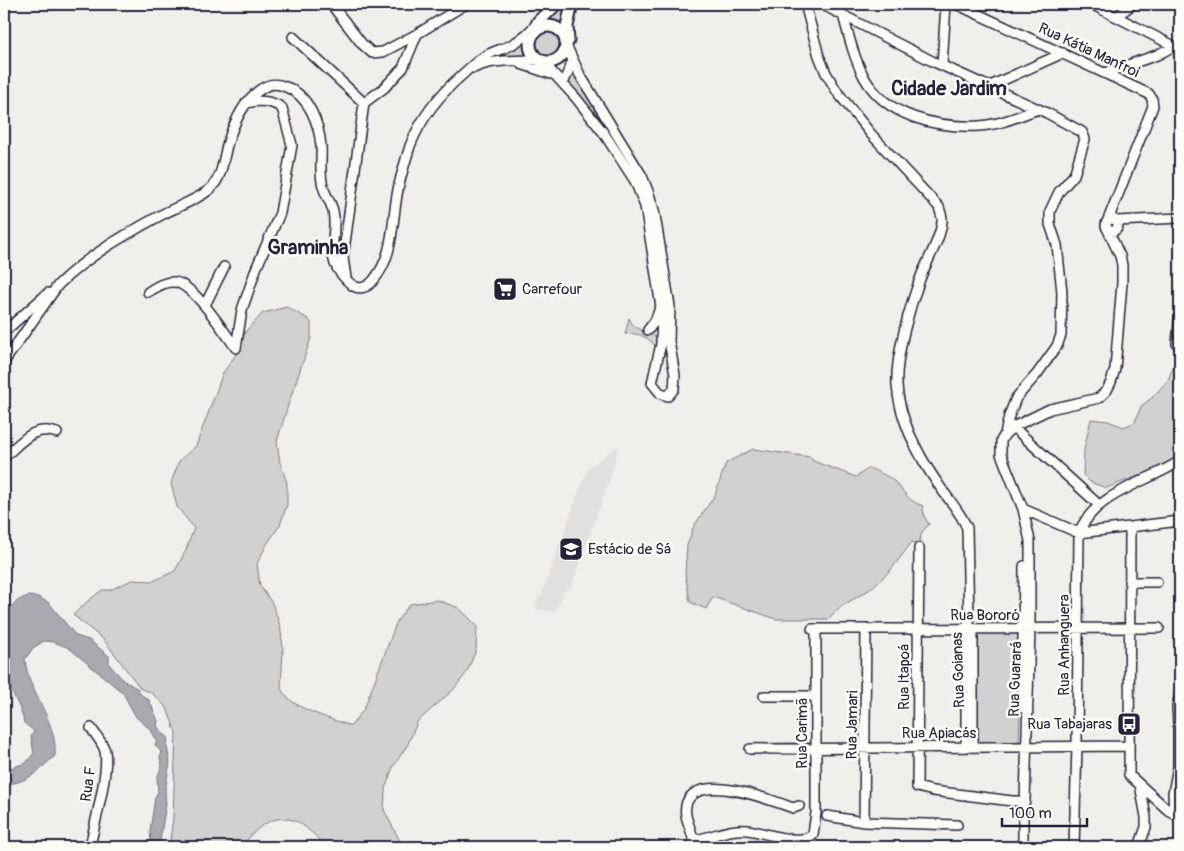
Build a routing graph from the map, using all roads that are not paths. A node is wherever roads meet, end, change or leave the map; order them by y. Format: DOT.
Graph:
graph roads {
  1 [pos="331,4"];
  2 [pos="466,4"];
  3 [pos="556,4"];
  4 [pos="572,4"];
  5 [pos="805,4"];
  6 [pos="821,4"];
  7 [pos="946,4"];
  8 [pos="956,4"];
  9 [pos="1091,4"];
  10 [pos="1133,4"];
  11 [pos="843,16"];
  12 [pos="1116,16"];
  13 [pos="533,31"];
  14 [pos="417,34"];
  15 [pos="293,37"];
  16 [pos="568,48"];
  17 [pos="1063,53"];
  18 [pos="508,60"];
  19 [pos="540,60"];
  20 [pos="942,65"];
  21 [pos="465,72"];
  22 [pos="1105,73"];
  23 [pos="556,77"];
  24 [pos="563,84"];
  25 [pos="988,87"];
  26 [pos="246,103"];
  27 [pos="364,103"];
  28 [pos="1038,109"];
  29 [pos="1180,218"];
  30 [pos="1112,224"];
  31 [pos="224,267"];
  32 [pos="346,279"];
  33 [pos="58,285"];
  34 [pos="148,292"];
  35 [pos="660,298"];
  36 [pos="205,305"];
  37 [pos="1180,313"];
  38 [pos="648,330"];
  39 [pos="4,332"];
  40 [pos="666,339"];
  41 [pos="1177,344"];
  42 [pos="4,362"];
  43 [pos="1014,428"];
  44 [pos="56,433"];
  45 [pos="1005,434"];
  46 [pos="4,458"];
  47 [pos="1180,461"];
  48 [pos="1099,505"];
  49 [pos="1023,509"];
  50 [pos="1180,521"];
  51 [pos="1130,527"];
  52 [pos="1079,533"];
  53 [pos="919,548"];
  54 [pos="1180,578"];
  55 [pos="1129,582"];
  56 [pos="1157,582"];
  57 [pos="1180,597"];
  58 [pos="969,627"];
  59 [pos="918,628"];
  60 [pos="1027,628"];
  61 [pos="1077,628"];
  62 [pos="1129,628"];
  63 [pos="1159,628"];
  64 [pos="814,629"];
  65 [pos="866,629"];
  66 [pos="1180,693"];
  67 [pos="764,696"];
  68 [pos="816,696"];
  69 [pos="91,728"];
  70 [pos="1179,732"];
  71 [pos="1024,746"];
  72 [pos="1078,746"];
  73 [pos="1129,746"];
  74 [pos="917,747"];
  75 [pos="969,747"];
  76 [pos="816,748"];
  77 [pos="865,748"];
  78 [pos="750,749"];
  79 [pos="1140,785"];
  80 [pos="1022,803"];
  81 [pos="799,806"];
  82 [pos="1177,815"];
  83 [pos="827,816"];
  84 [pos="864,822"];
  85 [pos="957,825"];
  86 [pos="1022,843"];
  87 [pos="694,844"];
  88 [pos="90,847"];
  89 [pos="1074,847"];
  90 [pos="1140,847"];
  1 -- 14 [label="street"];
  2 -- 14 [label="street"];
  3 -- 13 [label="main road"];
  4 -- 16 [label="main road"];
  4 -- 16 [label="main road"];
  5 -- 58 [label="street, Rua Goianas"];
  6 -- 11 [label="street"];
  7 -- 20 [label="street"];
  8 -- 17 [label="street, Rua Kátia Manfroi"];
  9 -- 12 [label="street"];
  10 -- 12 [label="street"];
  11 -- 20 [label="street"];
  11 -- 28 [label="street"];
  12 -- 22 [label="street"];
  13 -- 16 [label="main road"];
  13 -- 19 [label="main road"];
  13 -- 21 [label="street"];
  14 -- 27 [label="street"];
  15 -- 27 [label="street"];
  16 -- 19 [label="main road"];
  16 -- 24 [label="street"];
  16 -- 40 [label="street"];
  17 -- 22 [label="street, Rua Kátia Manfroi"];
  17 -- 25 [label="street"];
  18 -- 19 [label="street"];
  18 -- 21 [label="street"];
  18 -- 23 [label="street"];
  19 -- 23 [label="street"];
  20 -- 25 [label="street"];
  21 -- 32 [label="street"];
  22 -- 30 [label="street, Rua Kátia Manfroi"];
  23 -- 24 [label="street"];
  24 -- 35 [label="street"];
  25 -- 28 [label="street"];
  26 -- 32 [label="street"];
  26 -- 33 [label="street"];
  26 -- 36 [label="street"];
  27 -- 32 [label="street"];
  28 -- 45 [label="street, Rua Guarará"];
  29 -- 30 [label="street"];
  30 -- 43 [label="street"];
  31 -- 36 [label="street"];
  33 -- 39 [label="street"];
  33 -- 42 [label="street"];
  34 -- 36 [label="street"];
  35 -- 38 [label="street"];
  35 -- 40 [label="street"];
  37 -- 41 [label="street"];
  40 -- 40 [label="street"];
  43 -- 45 [label="street"];
  43 -- 48 [label="street"];
  44 -- 46 [label="street"];
  45 -- 49 [label="street, Rua Guarará"];
  47 -- 48 [label="street"];
  48 -- 52 [label="street"];
  49 -- 52 [label="street"];
  49 -- 60 [label="street, Rua Guarará"];
  50 -- 51 [label="street"];
  51 -- 52 [label="street"];
  51 -- 55 [label="street"];
  52 -- 61 [label="street, Rua Anhanguera"];
  53 -- 59 [label="street, Rua Itapoá"];
  54 -- 57 [label="street"];
  55 -- 56 [label="street"];
  55 -- 62 [label="street"];
  58 -- 59 [label="street, Rua Bororó"];
  58 -- 60 [label="street, Rua Bororó"];
  58 -- 75 [label="street, Rua Goianas"];
  59 -- 65 [label="street, Rua Bororó"];
  59 -- 74 [label="street, Rua Itapoá"];
  60 -- 61 [label="street, Rua Bororó"];
  60 -- 71 [label="street, Rua Guarará"];
  61 -- 62 [label="street, Rua Bororó"];
  61 -- 72 [label="street, Rua Anhanguera"];
  62 -- 63 [label="street, Rua Bororó"];
  62 -- 73 [label="street"];
  64 -- 65 [label="street, Rua Bororó"];
  64 -- 68 [label="street, Rua Carimã"];
  65 -- 77 [label="street, Rua Jamari"];
  66 -- 70 [label="street"];
  67 -- 68 [label="street"];
  68 -- 76 [label="street, Rua Carimã"];
  69 -- 88 [label="street, Rua F"];
  70 -- 82 [label="street"];
  71 -- 72 [label="street, Rua Apiacás"];
  71 -- 75 [label="street, Rua Apiacás"];
  71 -- 80 [label="street, Rua Guarará"];
  72 -- 73 [label="street, Rua Apiacás"];
  72 -- 89 [label="street, Rua Anhanguera"];
  73 -- 79 [label="street"];
  74 -- 75 [label="street, Rua Apiacás"];
  74 -- 77 [label="street, Rua Apiacás"];
  74 -- 80 [label="street, Rua Itapoá"];
  76 -- 77 [label="street, Rua Apiacás"];
  76 -- 78 [label="street, Rua Apiacás"];
  76 -- 87 [label="street, Rua Carimã"];
  77 -- 84 [label="street, Rua Jamari"];
  79 -- 82 [label="street"];
  79 -- 90 [label="street"];
  80 -- 86 [label="street, Rua Guarará"];
  81 -- 87 [label="street"];
  83 -- 84 [label="street"];
  84 -- 85 [label="street"];
}
